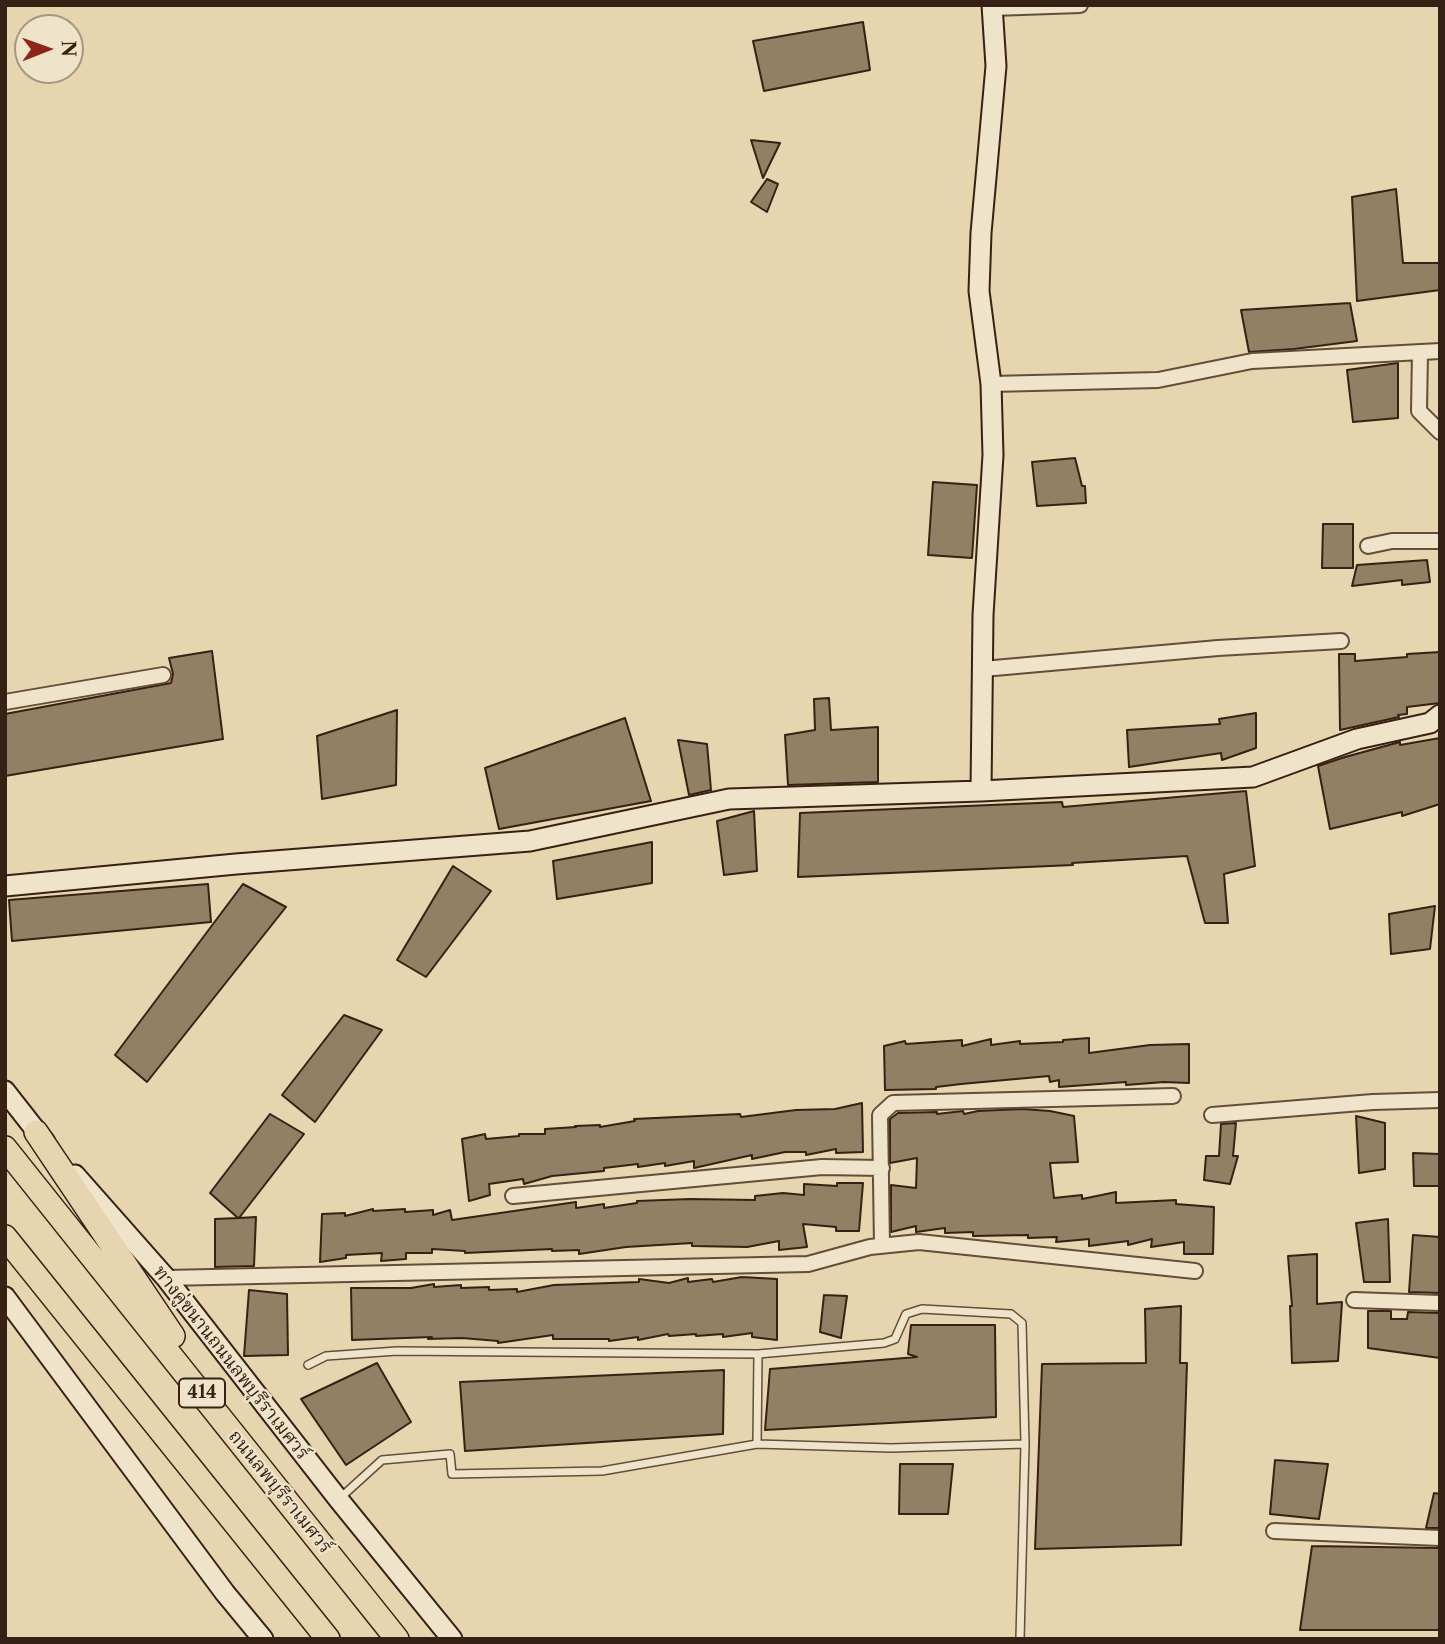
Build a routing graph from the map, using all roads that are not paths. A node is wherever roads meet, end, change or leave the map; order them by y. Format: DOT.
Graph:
graph roads {
  1 [pos="1080,5"];
  2 [pos="993,7"];
  3 [pos="1440,351"];
  4 [pos="1420,352"];
  5 [pos="991,384"];
  6 [pos="1440,432"];
  7 [pos="1440,541"];
  8 [pos="1368,545"];
  9 [pos="1340,641"];
  10 [pos="983,669"];
  11 [pos="163,675"];
  12 [pos="5,702"];
  13 [pos="1440,715"];
  14 [pos="981,791"];
  15 [pos="5,886"];
  16 [pos="5,1091"];
  17 [pos="1172,1096"];
  18 [pos="1440,1100"];
  19 [pos="1212,1115"];
  20 [pos="36,1132"];
  21 [pos="5,1148"];
  22 [pos="882,1168"];
  23 [pos="513,1196"];
  24 [pos="5,1237"];
  25 [pos="882,1245"];
  26 [pos="1195,1271"];
  27 [pos="166,1278"];
  28 [pos="5,1297"];
  29 [pos="1354,1300"];
  30 [pos="1440,1303"];
  31 [pos="758,1354"];
  32 [pos="308,1365"];
  33 [pos="757,1444"];
  34 [pos="1025,1444"];
  35 [pos="264,1471"];
  36 [pos="339,1500"];
  37 [pos="1274,1531"];
  38 [pos="1440,1538"];
  39 [pos="263,1639"];
  40 [pos="328,1639"];
  41 [pos="397,1639"];
  42 [pos="452,1639"];
  43 [pos="1020,1639"];
  1 -- 2 [label="street"];
  2 -- 5 [label="street"];
  3 -- 4 [label="street"];
  4 -- 5 [label="street"];
  4 -- 6 [label="street"];
  5 -- 10 [label="street"];
  7 -- 8 [label="street"];
  9 -- 10 [label="street"];
  10 -- 14 [label="street"];
  11 -- 12 [label="street"];
  13 -- 14 [label="street"];
  14 -- 15 [label="street"];
  16 -- 20 [label="street, ทางคู่ขนานถนนลพบุรีราเมศวร์ / 414"];
  17 -- 22 [label="street"];
  18 -- 19 [label="street"];
  20 -- 27 [label="street, ทางคู่ขนานถนนลพบุรีราเมศวร์ / 414"];
  20 -- 35 [label="main road"];
  21 -- 35 [label="main road, ถนนลพบุรีราเมศวร์ / 414"];
  22 -- 23 [label="street"];
  22 -- 25 [label="street"];
  24 -- 40 [label="main road, 414"];
  25 -- 26 [label="street"];
  25 -- 27 [label="street"];
  27 -- 36 [label="street, ทางคู่ขนานถนนลพบุรีราเมศวร์ / 414"];
  28 -- 39 [label="street"];
  29 -- 30 [label="street"];
  31 -- 32 [label="lane"];
  31 -- 33 [label="lane"];
  31 -- 34 [label="lane"];
  33 -- 34 [label="lane"];
  33 -- 36 [label="lane"];
  34 -- 43 [label="lane"];
  35 -- 41 [label="main road, ถนนลพบุรีราเมศวร์ / 414"];
  36 -- 42 [label="street, ทางคู่ขนานถนนลพบุรีราเมศวร์ / 414"];
  37 -- 38 [label="street"];
}
